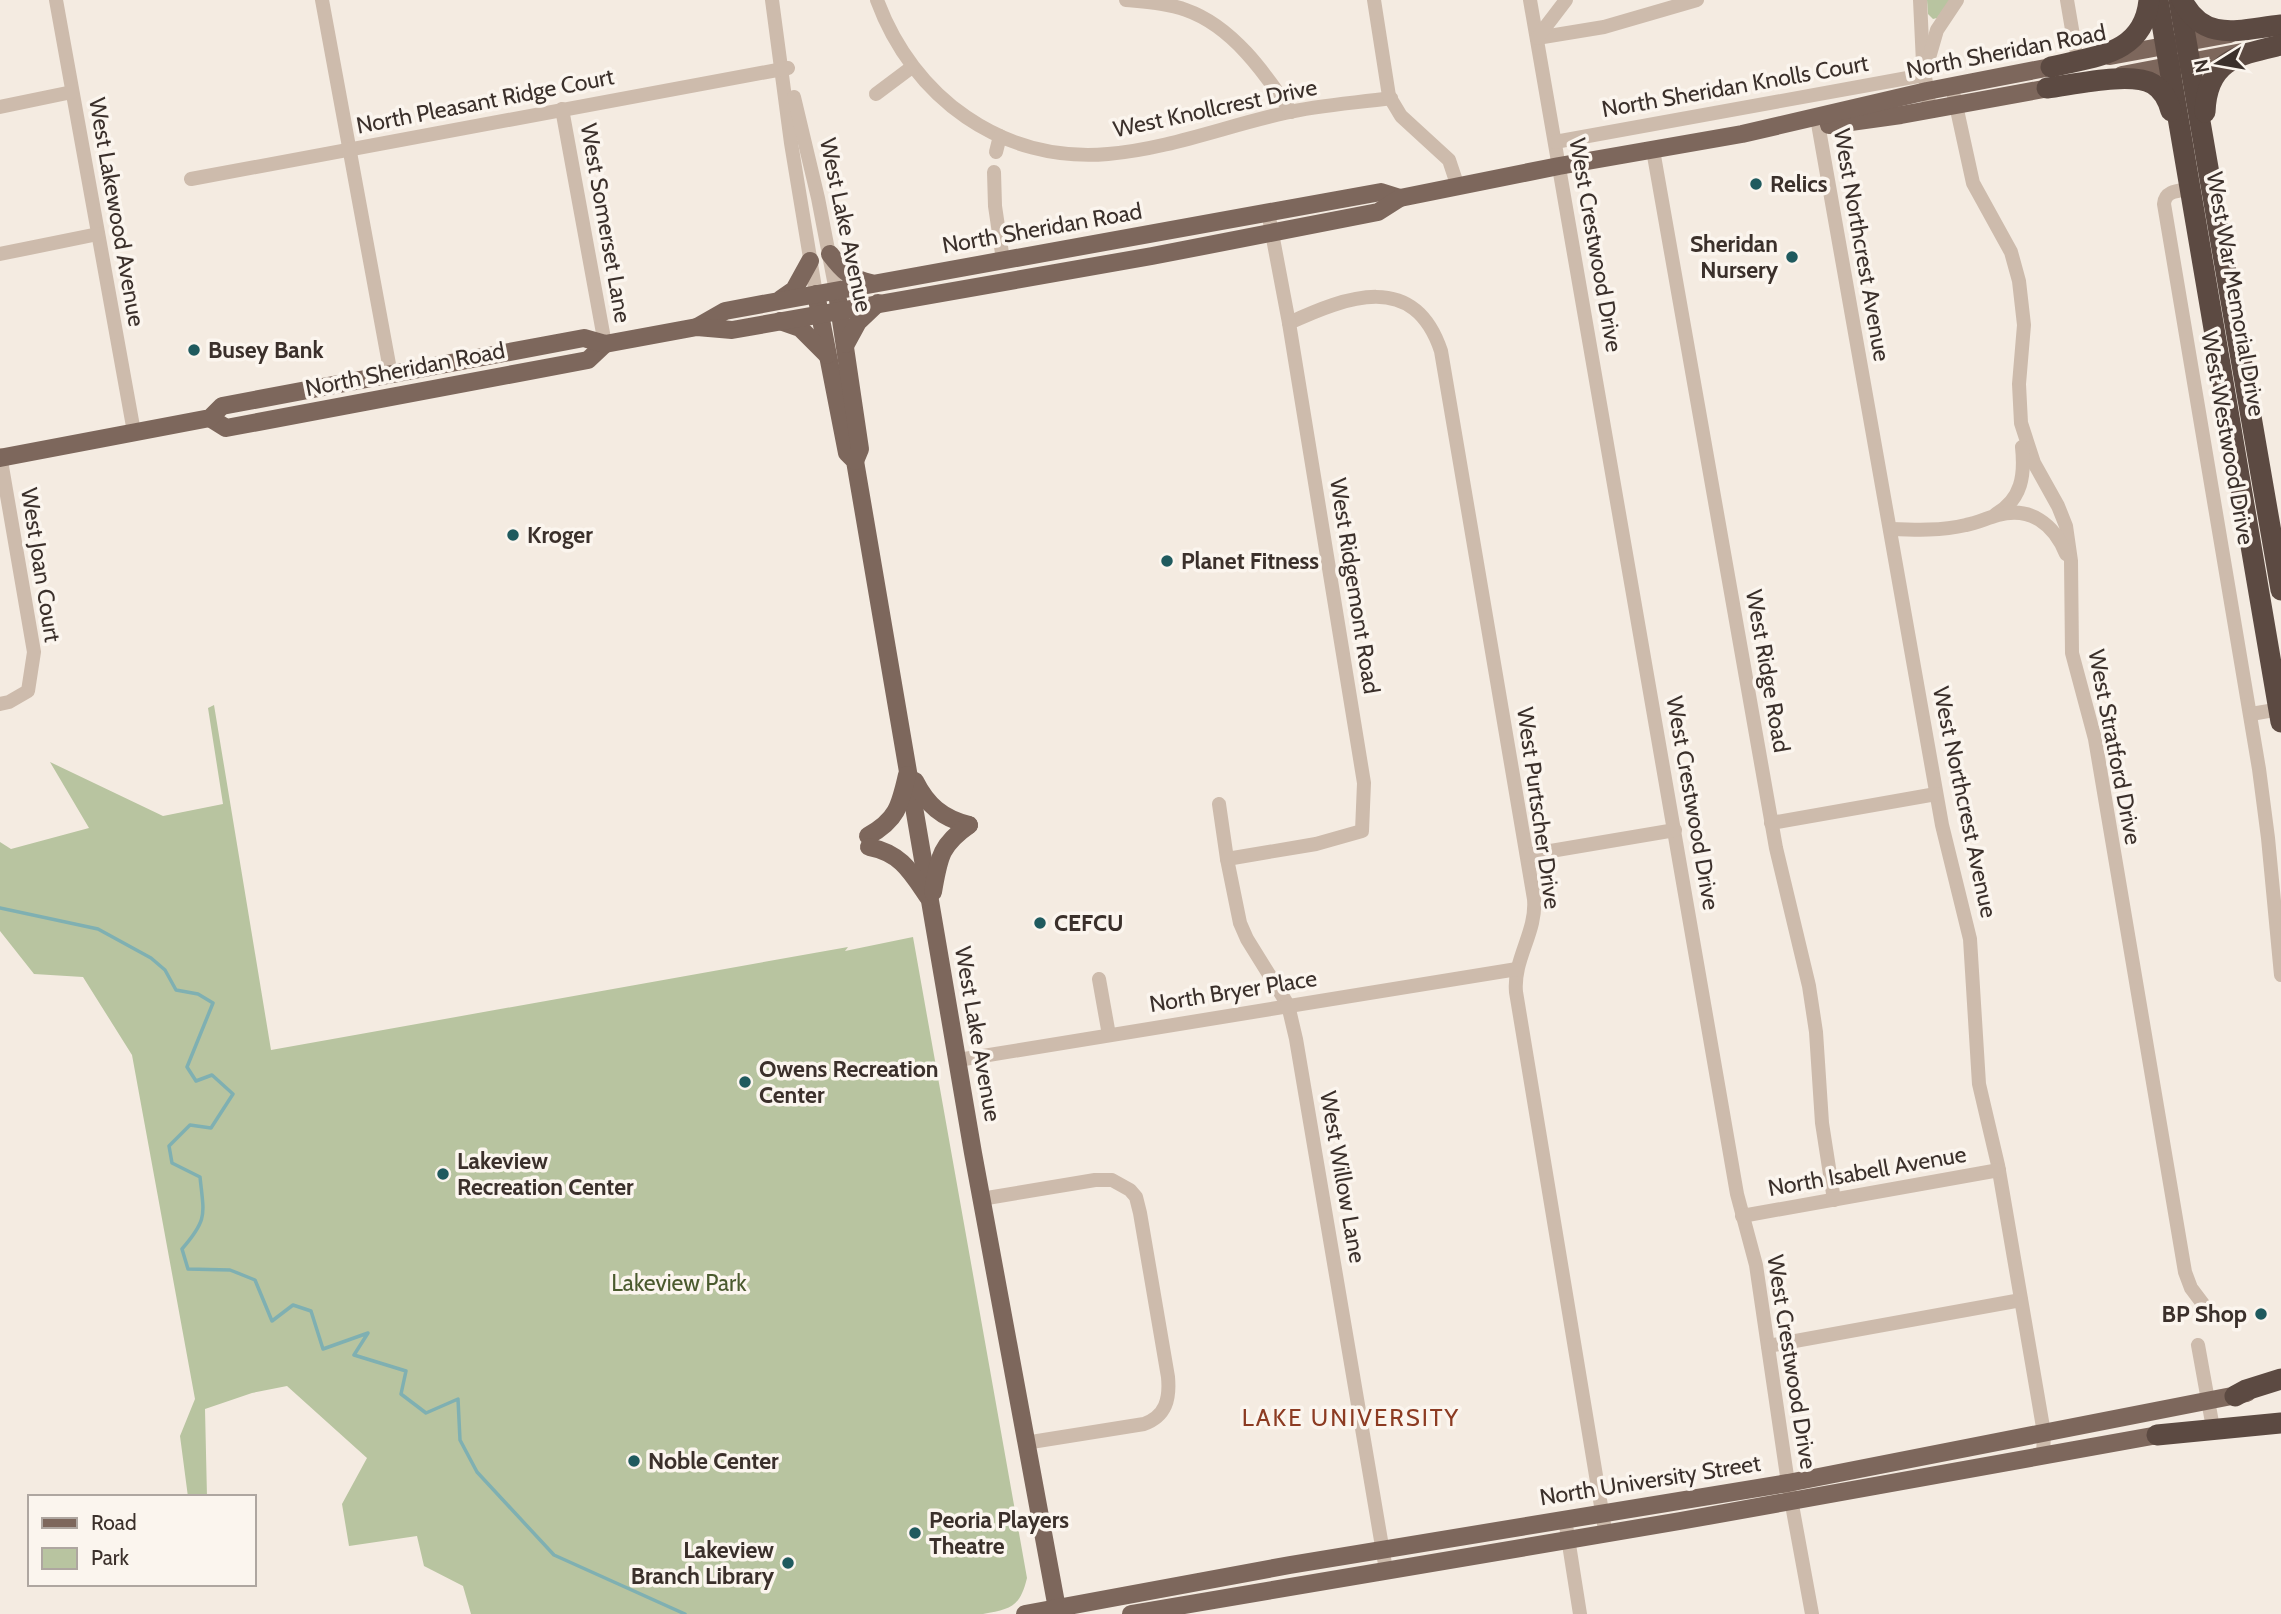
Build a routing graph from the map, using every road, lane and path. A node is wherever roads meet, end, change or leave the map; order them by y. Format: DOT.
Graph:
graph roads {
  1 [pos="55,0"];
  2 [pos="322,0"];
  3 [pos="773,0"];
  4 [pos="877,0"];
  5 [pos="1126,0"];
  6 [pos="1374,0"];
  7 [pos="1530,0"];
  8 [pos="1566,0"];
  9 [pos="1697,0"];
  10 [pos="1920,0"];
  11 [pos="1957,0"];
  12 [pos="2067,0"];
  13 [pos="2149,0"];
  14 [pos="2158,0"];
  15 [pos="2180,0"];
  16 [pos="2281,25"];
  17 [pos="1537,38"];
  18 [pos="2281,45"];
  19 [pos="2076,47"];
  20 [pos="2178,54"];
  21 [pos="912,67"];
  22 [pos="2051,67"];
  23 [pos="785,69"];
  24 [pos="1925,83"];
  25 [pos="1953,85"];
  26 [pos="2047,88"];
  27 [pos="72,92"];
  28 [pos="876,94"];
  29 [pos="1391,98"];
  30 [pos="1956,105"];
  31 [pos="0,107"];
  32 [pos="562,110"];
  33 [pos="1930,110"];
  34 [pos="1291,112"];
  35 [pos="1817,122"];
  36 [pos="1000,136"];
  37 [pos="1555,142"];
  38 [pos="349,149"];
  39 [pos="1653,150"];
  40 [pos="996,152"];
  41 [pos="1559,166"];
  42 [pos="994,172"];
  43 [pos="191,179"];
  44 [pos="1458,187"];
  45 [pos="2191,189"];
  46 [pos="1400,198"];
  47 [pos="1268,212"];
  48 [pos="1220,221"];
  49 [pos="2217,222"];
  50 [pos="1272,233"];
  51 [pos="98,234"];
  52 [pos="1071,248"];
  53 [pos="0,254"];
  54 [pos="830,254"];
  55 [pos="1152,256"];
  56 [pos="1003,260"];
  57 [pos="810,261"];
  58 [pos="875,284"];
  59 [pos="958,289"];
  60 [pos="836,290"];
  61 [pos="816,294"];
  62 [pos="779,301"];
  63 [pos="878,303"];
  64 [pos="839,310"];
  65 [pos="819,314"];
  66 [pos="780,321"];
  67 [pos="1289,323"];
  68 [pos="696,327"];
  69 [pos="605,344"];
  70 [pos="845,344"];
  71 [pos="827,355"];
  72 [pos="440,366"];
  73 [pos="391,375"];
  74 [pos="344,384"];
  75 [pos="391,396"];
  76 [pos="2020,417"];
  77 [pos="211,418"];
  78 [pos="134,432"];
  79 [pos="0,457"];
  80 [pos="855,461"];
  81 [pos="1988,518"];
  82 [pos="1890,529"];
  83 [pos="2071,583"];
  84 [pos="2281,590"];
  85 [pos="0,704"];
  86 [pos="2251,714"];
  87 [pos="2280,714"];
  88 [pos="908,768"];
  89 [pos="1936,793"];
  90 [pos="1219,804"];
  91 [pos="1771,823"];
  92 [pos="1675,830"];
  93 [pos="1527,855"];
  94 [pos="1227,859"];
  95 [pos="931,902"];
  96 [pos="1517,969"];
  97 [pos="2281,975"];
  98 [pos="1100,979"];
  99 [pos="1288,1005"];
  100 [pos="1108,1035"];
  101 [pos="958,1060"];
  102 [pos="1999,1170"];
  103 [pos="981,1199"];
  104 [pos="1834,1200"];
  105 [pos="1742,1216"];
  106 [pos="2021,1300"];
  107 [pos="2203,1304"];
  108 [pos="2198,1345"];
  109 [pos="1768,1346"];
  110 [pos="2281,1379"];
  111 [pos="2281,1386"];
  112 [pos="2235,1396"];
  113 [pos="2208,1401"];
  114 [pos="2281,1413"];
  115 [pos="2281,1423"];
  116 [pos="2213,1427"];
  117 [pos="2043,1433"];
  118 [pos="2157,1435"];
  119 [pos="1025,1443"];
  120 [pos="2043,1456"];
  121 [pos="1790,1491"];
  122 [pos="1602,1513"];
  123 [pos="1564,1519"];
  124 [pos="1606,1533"];
  125 [pos="1568,1540"];
  126 [pos="1382,1549"];
  127 [pos="1386,1570"];
  128 [pos="1177,1585"];
  129 [pos="1183,1609"];
  130 [pos="1057,1611"];
  131 [pos="1025,1614"];
  132 [pos="1131,1614"];
  133 [pos="1580,1614"];
  134 [pos="1812,1614"];
  1 -- 27 [label="street, West Lakewood Avenue"];
  2 -- 38 [label="street"];
  3 -- 23 [label="street, West Lake Avenue"];
  4 -- 21 [label="street, West Knollcrest Drive"];
  5 -- 34 [label="street"];
  6 -- 29 [label="street"];
  7 -- 17 [label="street, West Crestwood Drive"];
  8 -- 17 [label="street"];
  9 -- 17 [label="street"];
  10 -- 24 [label="street"];
  11 -- 24 [label="street"];
  12 -- 19 [label="street"];
  13 -- 22 [label="highway"];
  14 -- 20 [label="highway, West War Memorial Drive"];
  15 -- 16 [label="highway"];
  15 -- 20 [label="highway, West War Memorial Drive"];
  16 -- 20 [label="main road, North Sheridan Road"];
  17 -- 37 [label="street, West Crestwood Drive"];
  18 -- 20 [label="main road, North Sheridan Road"];
  18 -- 49 [label="highway"];
  20 -- 22 [label="main road, North Sheridan Road"];
  20 -- 26 [label="main road, North Sheridan Road"];
  20 -- 45 [label="highway, West War Memorial Drive"];
  20 -- 49 [label="highway, West War Memorial Drive"];
  21 -- 28 [label="street"];
  21 -- 36 [label="street, West Knollcrest Drive"];
  22 -- 25 [label="main road, North Sheridan Road"];
  23 -- 32 [label="street, North Pleasant Ridge Court"];
  23 -- 54 [label="street, West Lake Avenue"];
  23 -- 57 [label="street, West Lake Avenue"];
  24 -- 25 [label="main road, North Sheridan Road"];
  24 -- 33 [label="street"];
  24 -- 35 [label="main road, North Sheridan Road"];
  24 -- 37 [label="street, North Sheridan Knolls Court"];
  25 -- 30 [label="street, West Stratford Drive"];
  26 -- 30 [label="main road, North Sheridan Road"];
  26 -- 45 [label="highway"];
  27 -- 31 [label="street"];
  27 -- 51 [label="street, West Lakewood Avenue"];
  29 -- 34 [label="street, West Knollcrest Drive"];
  29 -- 44 [label="street"];
  30 -- 33 [label="main road, North Sheridan Road"];
  30 -- 76 [label="street, West Stratford Drive"];
  32 -- 38 [label="street, North Pleasant Ridge Court"];
  32 -- 69 [label="street, West Somerset Lane"];
  33 -- 35 [label="main road, North Sheridan Road"];
  34 -- 36 [label="street, West Knollcrest Drive"];
  35 -- 39 [label="main road, North Sheridan Road"];
  35 -- 82 [label="street, West Northcrest Avenue"];
  36 -- 40 [label="street"];
  37 -- 41 [label="street, West Crestwood Drive"];
  38 -- 43 [label="street, North Pleasant Ridge Court"];
  38 -- 73 [label="street"];
  39 -- 41 [label="main road, North Sheridan Road"];
  39 -- 91 [label="street, West Ridge Road"];
  41 -- 44 [label="main road, North Sheridan Road"];
  41 -- 92 [label="street, West Crestwood Drive"];
  42 -- 56 [label="street"];
  44 -- 46 [label="main road, North Sheridan Road"];
  45 -- 86 [label="street, West Westwood Drive"];
  45 -- 87 [label="highway, West War Memorial Drive"];
  46 -- 47 [label="main road, North Sheridan Road"];
  46 -- 50 [label="main road, North Sheridan Road"];
  47 -- 48 [label="main road, North Sheridan Road"];
  47 -- 50 [label="street, West Ridgemont Road"];
  48 -- 52 [label="main road, North Sheridan Road"];
  48 -- 55 [label="main road"];
  49 -- 84 [label="highway, West War Memorial Drive"];
  50 -- 55 [label="main road, North Sheridan Road"];
  50 -- 67 [label="street, West Ridgemont Road"];
  51 -- 53 [label="street"];
  51 -- 78 [label="street, West Lakewood Avenue"];
  52 -- 55 [label="main road"];
  52 -- 56 [label="main road, North Sheridan Road"];
  54 -- 58 [label="main road"];
  54 -- 60 [label="street, West Lake Avenue"];
  55 -- 59 [label="main road, North Sheridan Road"];
  56 -- 58 [label="main road, North Sheridan Road"];
  56 -- 59 [label="main road"];
  57 -- 61 [label="street, West Lake Avenue"];
  57 -- 62 [label="main road"];
  58 -- 60 [label="main road, North Sheridan Road"];
  59 -- 63 [label="main road, North Sheridan Road"];
  60 -- 61 [label="main road, North Sheridan Road"];
  60 -- 64 [label="main road, West Lake Avenue"];
  61 -- 62 [label="main road, North Sheridan Road"];
  61 -- 65 [label="main road, West Lake Avenue"];
  62 -- 68 [label="main road, North Sheridan Road"];
  63 -- 64 [label="main road, North Sheridan Road"];
  63 -- 70 [label="main road"];
  64 -- 65 [label="main road, North Sheridan Road"];
  64 -- 70 [label="main road, West Lake Avenue"];
  65 -- 66 [label="main road, North Sheridan Road"];
  65 -- 71 [label="main road, West Lake Avenue"];
  66 -- 68 [label="main road, North Sheridan Road"];
  66 -- 71 [label="main road"];
  67 -- 93 [label="street, West Purtscher Drive"];
  67 -- 94 [label="street, West Ridgemont Road"];
  68 -- 69 [label="main road, North Sheridan Road"];
  69 -- 72 [label="main road, North Sheridan Road"];
  69 -- 75 [label="main road, North Sheridan Road"];
  70 -- 80 [label="main road, West Lake Avenue"];
  71 -- 80 [label="main road, West Lake Avenue"];
  72 -- 73 [label="main road, North Sheridan Road"];
  72 -- 75 [label="main road"];
  73 -- 74 [label="main road, North Sheridan Road"];
  74 -- 75 [label="main road"];
  74 -- 77 [label="main road, North Sheridan Road"];
  75 -- 77 [label="main road, North Sheridan Road"];
  76 -- 81 [label="street"];
  76 -- 83 [label="street, West Stratford Drive"];
  77 -- 78 [label="main road, North Sheridan Road"];
  78 -- 79 [label="main road, North Sheridan Road"];
  79 -- 85 [label="street, West Joan Court"];
  80 -- 88 [label="main road, West Lake Avenue"];
  81 -- 82 [label="street"];
  81 -- 83 [label="street"];
  82 -- 89 [label="street, West Northcrest Avenue"];
  83 -- 107 [label="street, West Stratford Drive"];
  86 -- 87 [label="street"];
  86 -- 97 [label="street, West Westwood Drive"];
  88 -- 95 [label="main road, West Lake Avenue"];
  88 -- 95 [label="main road"];
  88 -- 95 [label="main road"];
  89 -- 91 [label="street"];
  89 -- 102 [label="street, West Northcrest Avenue"];
  90 -- 94 [label="street, West Willow Lane"];
  91 -- 104 [label="street, West Ridge Road"];
  92 -- 93 [label="street"];
  92 -- 105 [label="street, West Crestwood Drive"];
  93 -- 96 [label="street, West Purtscher Drive"];
  94 -- 99 [label="street, West Willow Lane"];
  95 -- 101 [label="main road, West Lake Avenue"];
  96 -- 99 [label="street, North Bryer Place"];
  96 -- 122 [label="street, West Purtscher Drive"];
  98 -- 100 [label="street"];
  99 -- 100 [label="street, North Bryer Place"];
  99 -- 126 [label="street, West Willow Lane"];
  100 -- 101 [label="street, North Bryer Place"];
  101 -- 103 [label="main road, West Lake Avenue"];
  102 -- 104 [label="street, North Isabell Avenue"];
  102 -- 106 [label="street, West Northcrest Avenue"];
  103 -- 119 [label="main road, West Lake Avenue"];
  103 -- 119 [label="street"];
  104 -- 105 [label="street, North Isabell Avenue"];
  105 -- 109 [label="street, West Crestwood Drive"];
  106 -- 109 [label="street"];
  106 -- 117 [label="street, West Northcrest Avenue"];
  108 -- 113 [label="street"];
  109 -- 121 [label="street, West Crestwood Drive"];
  110 -- 112 [label="highway"];
  111 -- 112 [label="main road, North University Street"];
  112 -- 113 [label="main road, North University Street"];
  113 -- 116 [label="street"];
  113 -- 117 [label="main road, North University Street"];
  114 -- 116 [label="main road"];
  115 -- 116 [label="highway"];
  116 -- 118 [label="highway"];
  117 -- 120 [label="street, West Northcrest Avenue"];
  117 -- 121 [label="main road, North University Street"];
  118 -- 120 [label="main road, North University Street"];
  119 -- 130 [label="main road, West Lake Avenue"];
  120 -- 121 [label="main road, North University Street"];
  121 -- 122 [label="main road, North University Street"];
  121 -- 124 [label="main road, North University Street"];
  121 -- 134 [label="street, West Crestwood Drive"];
  122 -- 123 [label="main road, North University Street"];
  122 -- 124 [label="street, West Purtscher Drive"];
  123 -- 125 [label="street"];
  123 -- 126 [label="main road, North University Street"];
  124 -- 125 [label="main road, North University Street"];
  125 -- 127 [label="main road, North University Street"];
  125 -- 133 [label="street"];
  126 -- 127 [label="street, West Willow Lane"];
  126 -- 128 [label="main road, North University Street"];
  127 -- 129 [label="main road, North University Street"];
  128 -- 129 [label="street"];
  128 -- 130 [label="main road, North University Street"];
  129 -- 132 [label="main road, North University Street"];
  130 -- 131 [label="main road, North University Street"];
}
